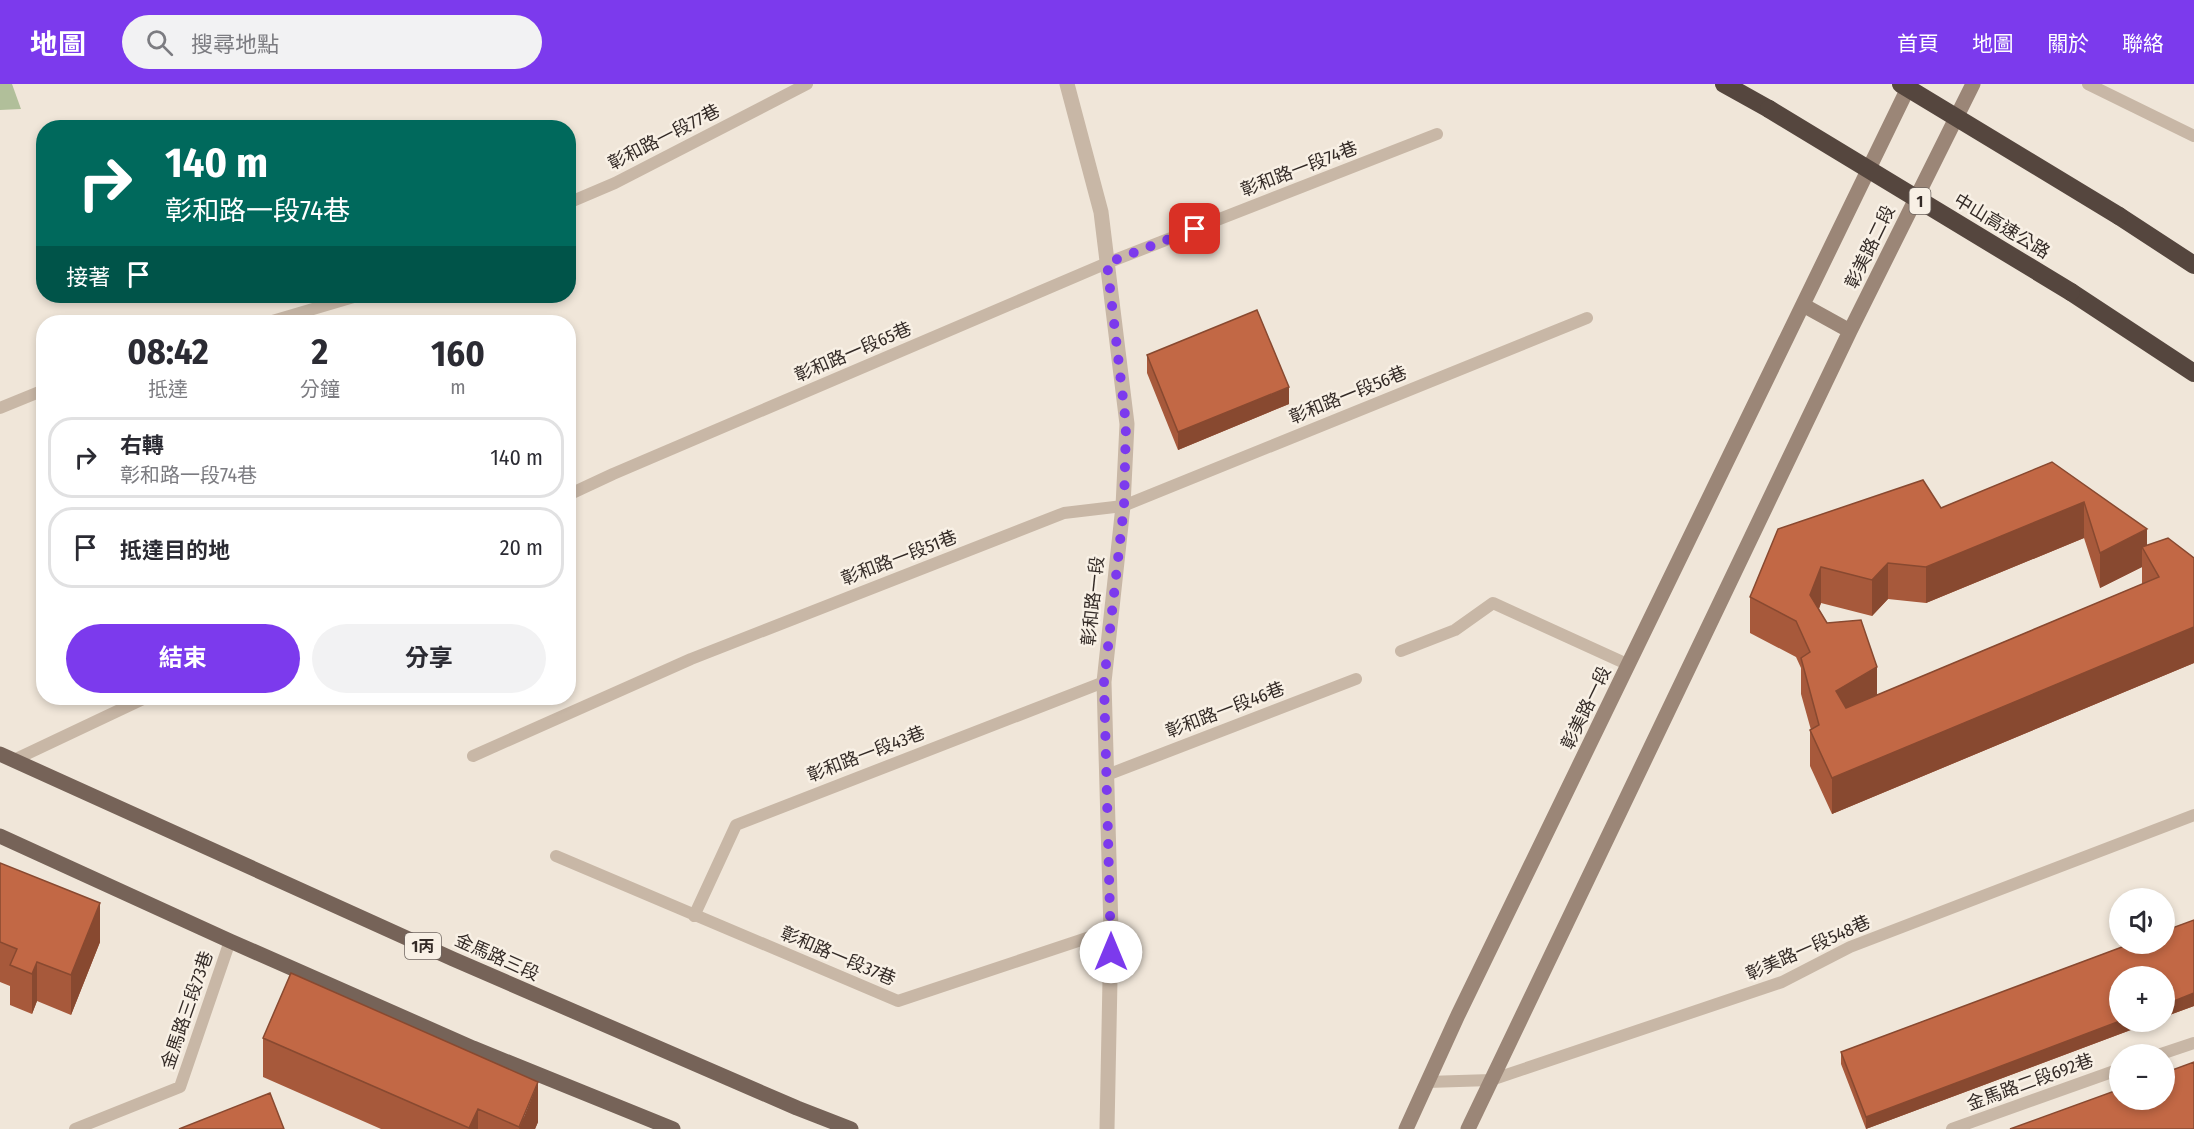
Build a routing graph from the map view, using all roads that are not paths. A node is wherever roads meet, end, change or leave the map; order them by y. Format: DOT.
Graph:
graph roads {
  1 [pos="807,84"];
  2 [pos="1067,84"];
  3 [pos="1724,84"];
  4 [pos="1901,84"];
  5 [pos="1910,84"];
  6 [pos="1973,84"];
  7 [pos="2088,84"];
  8 [pos="1437,134"];
  9 [pos="2194,136"];
  10 [pos="576,200"];
  11 [pos="1107,263"];
  12 [pos="2194,265"];
  13 [pos="333,303"];
  14 [pos="1803,305"];
  15 [pos="293,315"];
  16 [pos="1587,318"];
  17 [pos="1850,331"];
  18 [pos="2194,373"];
  19 [pos="36,393"];
  20 [pos="0,408"];
  21 [pos="576,491"];
  22 [pos="1124,506"];
  23 [pos="1401,651"];
  24 [pos="1629,665"];
  25 [pos="1356,679"];
  26 [pos="1104,682"];
  27 [pos="129,705"];
  28 [pos="473,756"];
  29 [pos="7,757"];
  30 [pos="1107,775"];
  31 [pos="2194,815"];
  32 [pos="0,836"];
  33 [pos="556,856"];
  34 [pos="694,916"];
  35 [pos="1111,930"];
  36 [pos="230,941"];
  37 [pos="2194,1043"];
  38 [pos="2175,1049"];
  39 [pos="2109,1073"];
  40 [pos="1491,1080"];
  41 [pos="1427,1082"];
  42 [pos="75,1129"];
  43 [pos="673,1129"];
  44 [pos="850,1129"];
  45 [pos="1107,1129"];
  46 [pos="1406,1129"];
  47 [pos="1468,1129"];
  48 [pos="1952,1129"];
  1 -- 10 [label="lane, 彰和路一段77巷"];
  2 -- 11 [label="street, 彰和路一段"];
  3 -- 18 [label="highway, 中山高速公路 / 1, bridge"];
  4 -- 12 [label="highway, bridge"];
  5 -- 14 [label="main road, 彰美路二段"];
  6 -- 17 [label="main road, 彰美路二段"];
  7 -- 9 [label="lane"];
  8 -- 11 [label="lane, 彰和路一段74巷"];
  11 -- 21 [label="lane, 彰和路一段65巷"];
  11 -- 22 [label="street, 彰和路一段"];
  13 -- 15 [label="lane"];
  14 -- 17 [label="main road"];
  14 -- 24 [label="main road, 彰美路一段"];
  16 -- 22 [label="lane, 彰和路一段56巷"];
  17 -- 40 [label="main road"];
  19 -- 20 [label="lane"];
  22 -- 26 [label="street, 彰和路一段"];
  22 -- 28 [label="lane, 彰和路一段51巷"];
  23 -- 24 [label="lane"];
  24 -- 41 [label="main road, 彰美路一段"];
  25 -- 30 [label="lane, 彰和路一段46巷"];
  26 -- 30 [label="street, 彰和路一段"];
  26 -- 34 [label="lane, 彰和路一段43巷"];
  27 -- 29 [label="lane"];
  29 -- 44 [label="main road, 金馬路三段 / 1丙"];
  30 -- 35 [label="street, 彰和路一段"];
  31 -- 40 [label="lane, 彰美路一段548巷"];
  32 -- 36 [label="main road"];
  33 -- 34 [label="lane, 彰和路一段37巷"];
  34 -- 35 [label="lane, 彰和路一段37巷"];
  35 -- 45 [label="street, 彰和路一段"];
  36 -- 42 [label="lane, 金馬路三段73巷"];
  36 -- 43 [label="main road"];
  37 -- 38 [label="lane"];
  39 -- 48 [label="lane, 金馬路二段692巷"];
  40 -- 41 [label="lane, 彰美路一段548巷"];
  40 -- 47 [label="main road"];
  41 -- 46 [label="main road, 彰美路一段"];
}
